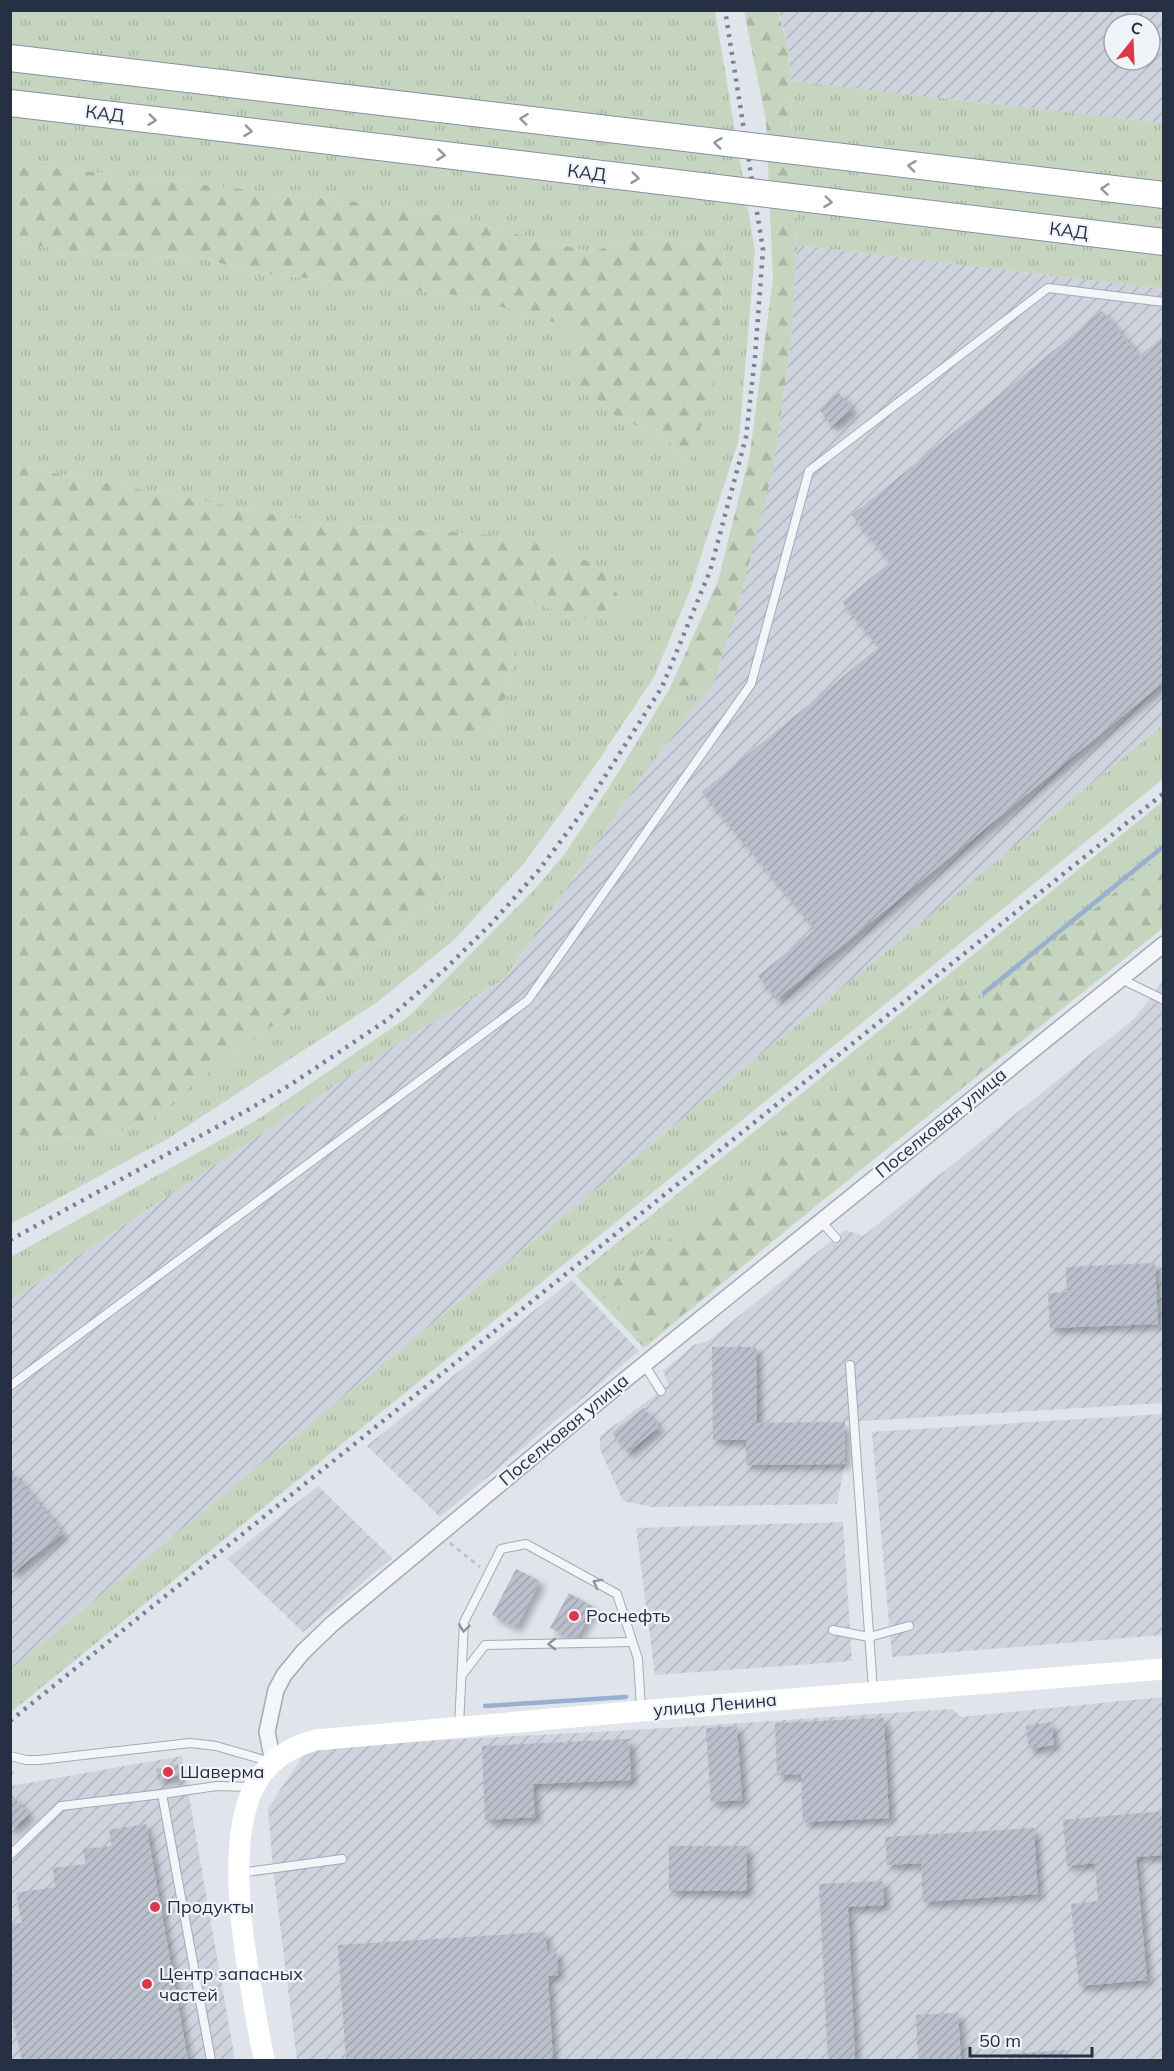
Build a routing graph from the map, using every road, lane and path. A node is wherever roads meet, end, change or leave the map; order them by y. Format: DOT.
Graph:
graph roads {
  1 [pos="10,58"];
  2 [pos="10,103"];
  3 [pos="1164,195"];
  4 [pos="1164,242"];
  5 [pos="1164,302"];
  6 [pos="1164,944"];
  7 [pos="1120,979"];
  8 [pos="1164,1000"];
  9 [pos="821,1221"];
  10 [pos="836,1238"];
  11 [pos="644,1364"];
  12 [pos="850,1365"];
  13 [pos="10,1386"];
  14 [pos="661,1391"];
  15 [pos="440,1534"];
  16 [pos="488,1574"];
  17 [pos="909,1626"];
  18 [pos="833,1630"];
  19 [pos="869,1637"];
  20 [pos="632,1642"];
  21 [pos="1164,1669"];
  22 [pos="462,1675"];
  23 [pos="873,1692"];
  24 [pos="641,1711"];
  25 [pos="459,1728"];
  26 [pos="10,1756"];
  27 [pos="273,1762"];
  28 [pos="254,1787"];
  29 [pos="162,1794"];
  30 [pos="10,1855"];
  31 [pos="342,1859"];
  32 [pos="240,1873"];
  33 [pos="211,2061"];
  34 [pos="264,2061"];
  3 -- 1 [label="highway, one-way, bridge"];
  2 -- 4 [label="highway, КАД, one-way, bridge"];
  5 -- 13 [label="lane"];
  6 -- 7 [label="street, Поселковая улица"];
  7 -- 8 [label="lane"];
  7 -- 9 [label="street, Поселковая улица"];
  9 -- 10 [label="lane"];
  9 -- 11 [label="street, Поселковая улица"];
  11 -- 14 [label="lane"];
  11 -- 15 [label="street, Поселковая улица"];
  12 -- 19 [label="lane"];
  15 -- 16 [label="path"];
  15 -- 27 [label="street, Поселковая улица"];
  20 -- 16 [label="lane, one-way"];
  16 -- 22 [label="lane, one-way"];
  17 -- 19 [label="lane"];
  18 -- 19 [label="lane"];
  19 -- 23 [label="lane"];
  20 -- 22 [label="lane, one-way"];
  20 -- 24 [label="lane"];
  21 -- 23 [label="street, улица Ленина"];
  22 -- 25 [label="lane"];
  23 -- 24 [label="street, улица Ленина"];
  24 -- 25 [label="street, улица Ленина"];
  25 -- 27 [label="street, улица Ленина"];
  26 -- 27 [label="lane"];
  27 -- 28 [label="street"];
  28 -- 29 [label="lane"];
  28 -- 32 [label="street"];
  29 -- 30 [label="lane"];
  29 -- 33 [label="lane"];
  31 -- 32 [label="lane"];
  32 -- 34 [label="street"];
}
